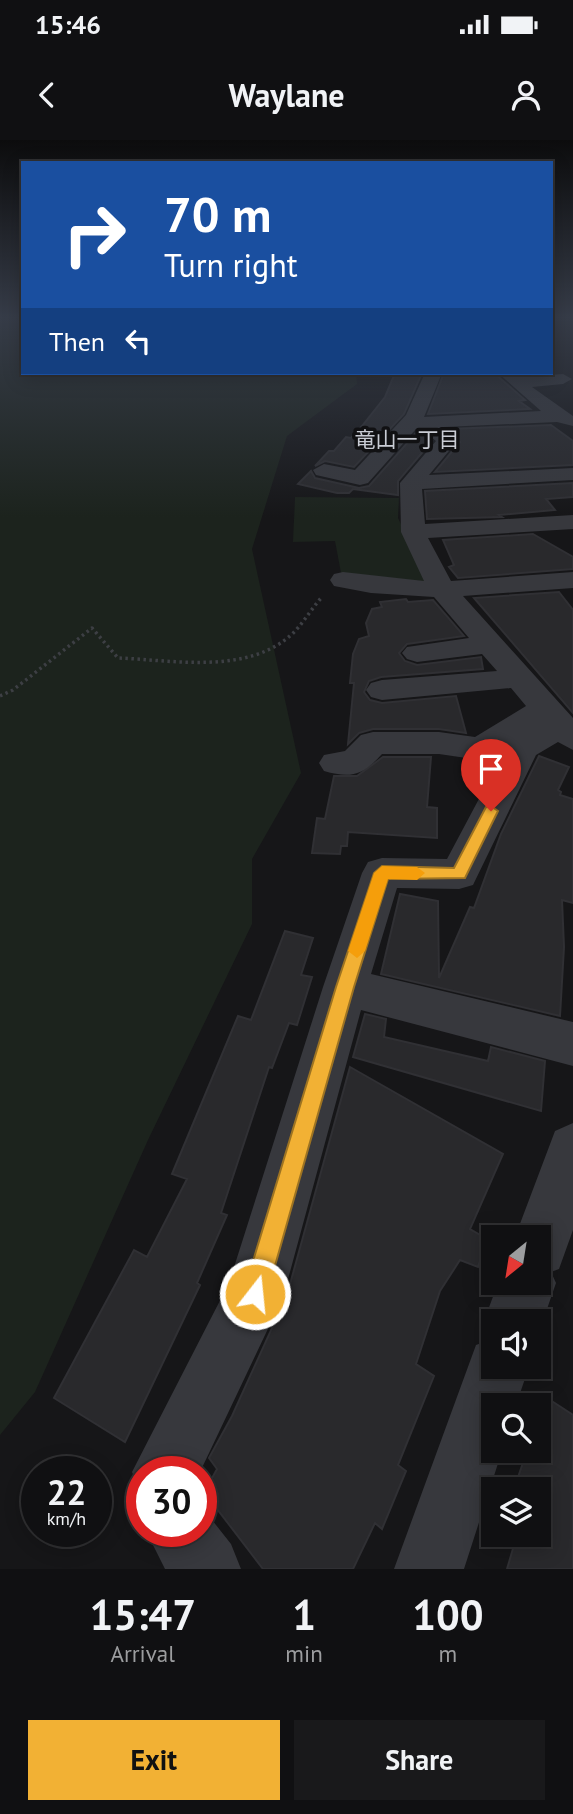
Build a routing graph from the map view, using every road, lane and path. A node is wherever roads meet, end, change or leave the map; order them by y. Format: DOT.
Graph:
graph roads {
  1 [pos="431,384"];
  2 [pos="519,384"];
  3 [pos="567,420"];
  4 [pos="419,423"];
  5 [pos="573,435"];
  6 [pos="449,440"];
  7 [pos="324,470"];
  8 [pos="573,474"];
  9 [pos="411,483"];
  10 [pos="573,522"];
  11 [pos="413,532"];
  12 [pos="343,580"];
  13 [pos="569,584"];
  14 [pos="373,587"];
  15 [pos="441,588"];
  16 [pos="490,644"];
  17 [pos="416,653"];
  18 [pos="520,678"];
  19 [pos="382,690"];
  20 [pos="0,696"];
  21 [pos="560,724"];
  22 [pos="336,763"];
  23 [pos="345,987"];
  24 [pos="573,1044"];
  25 [pos="573,1150"];
  26 [pos="547,1225"];
  27 [pos="494,1379"];
  28 [pos="173,1456"];
  29 [pos="191,1547"];
  30 [pos="206,1569"];
  31 [pos="429,1569"];
  1 -- 4 [label="street"];
  2 -- 3 [label="street"];
  3 -- 4 [label="street"];
  4 -- 6 [label="street"];
  4 -- 7 [label="street"];
  5 -- 6 [label="street"];
  6 -- 9 [label="street"];
  8 -- 9 [label="street"];
  9 -- 11 [label="street"];
  10 -- 11 [label="street"];
  11 -- 15 [label="street"];
  12 -- 14 [label="street"];
  13 -- 15 [label="street"];
  14 -- 15 [label="street"];
  14 -- 20 [label="path"];
  15 -- 16 [label="street"];
  16 -- 17 [label="street"];
  16 -- 18 [label="street"];
  18 -- 19 [label="street"];
  18 -- 21 [label="street"];
  21 -- 22 [label="street"];
  21 -- 23 [label="street"];
  23 -- 24 [label="street"];
  23 -- 28 [label="street"];
  25 -- 26 [label="street"];
  27 -- 31 [label="street"];
  29 -- 30 [label="street"];
}
